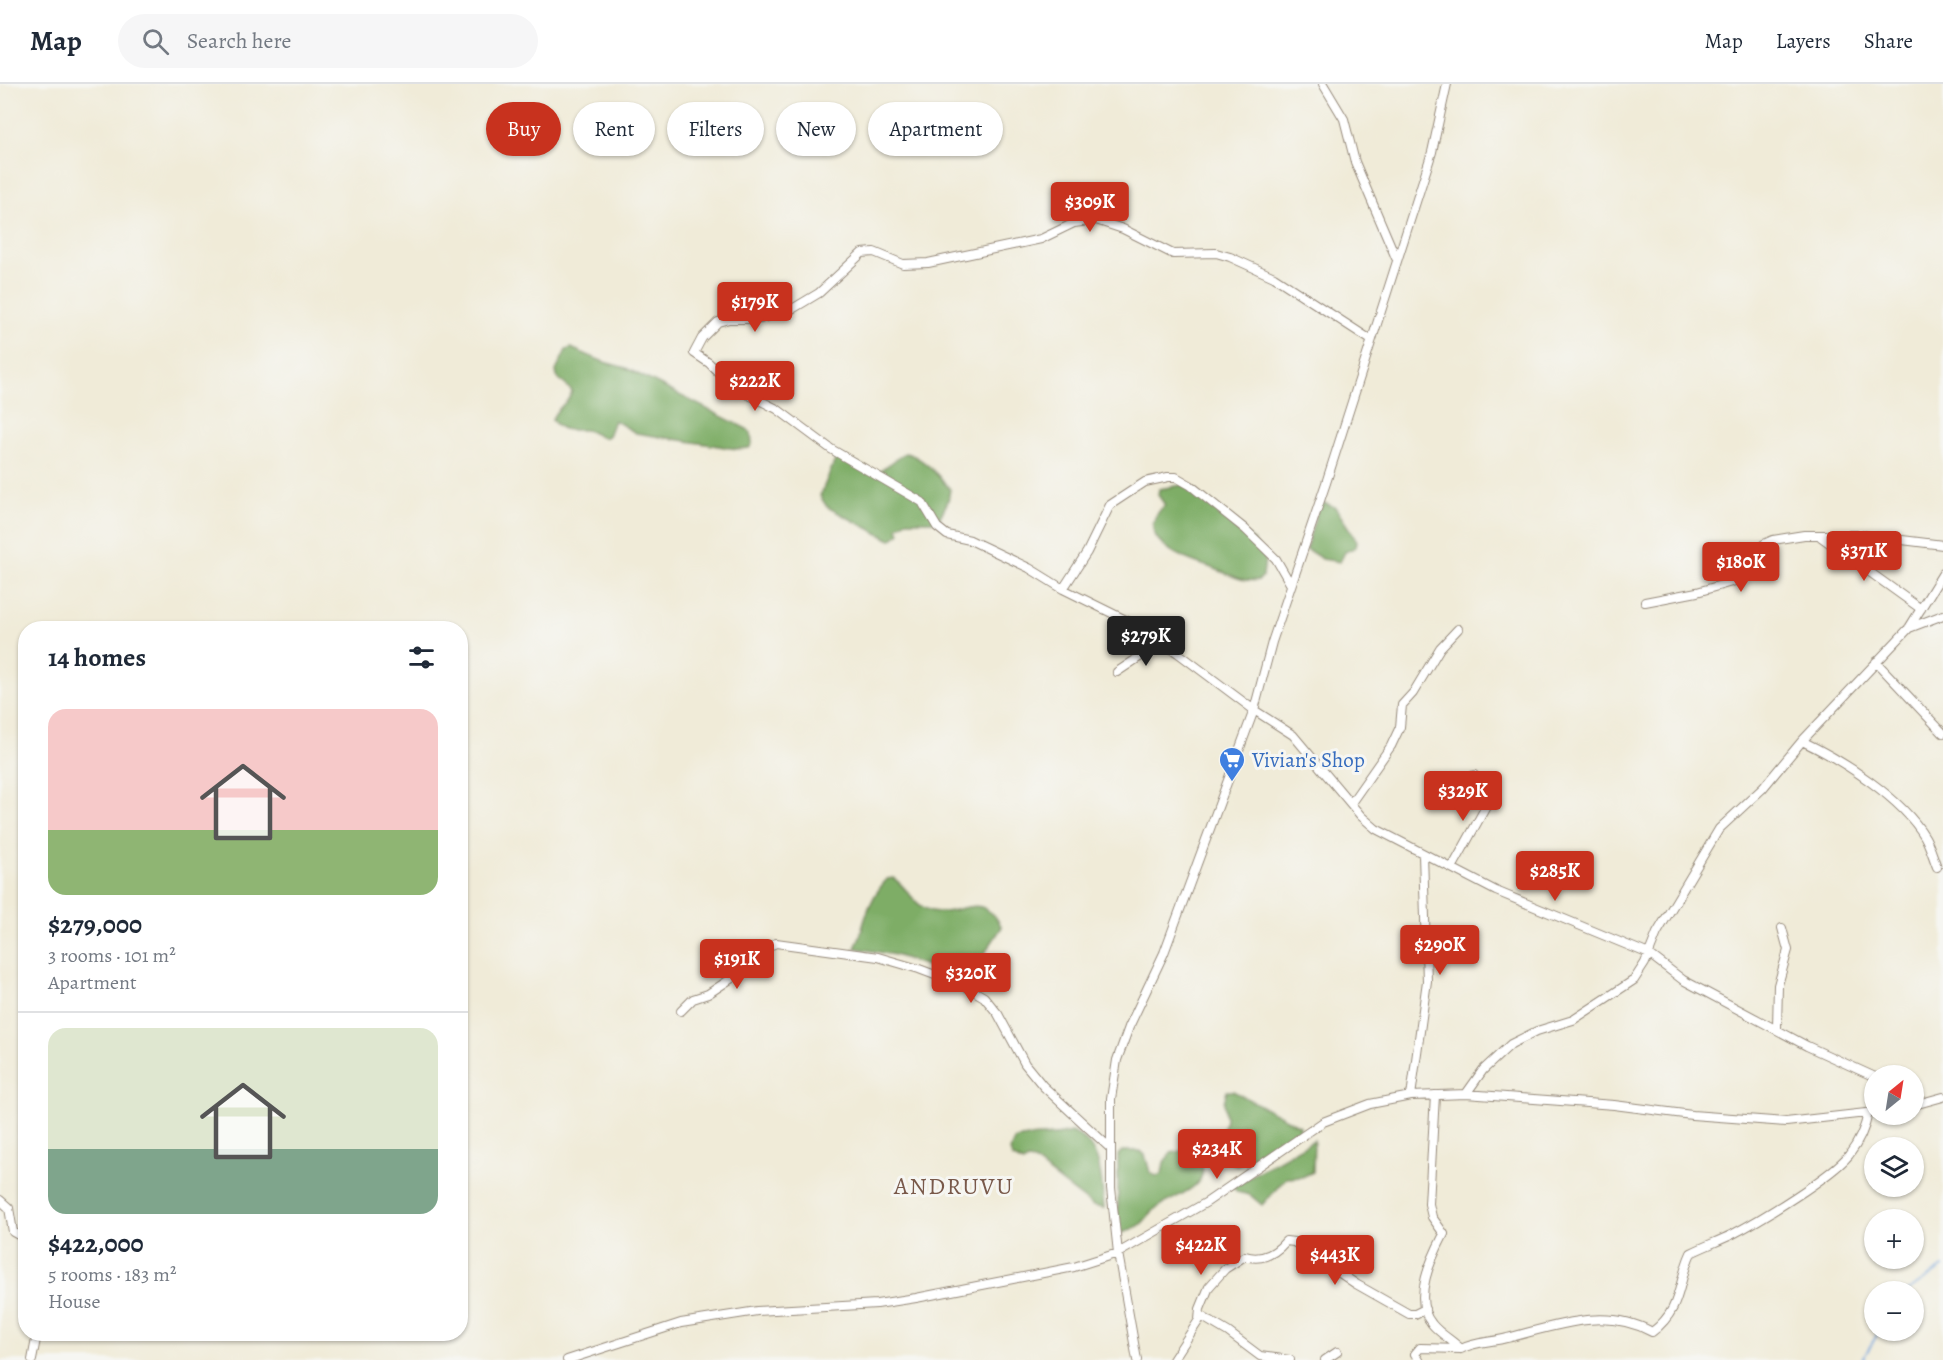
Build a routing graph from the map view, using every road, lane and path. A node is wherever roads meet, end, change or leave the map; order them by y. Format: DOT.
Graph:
graph roads {
  1 [pos="1323,84"];
  2 [pos="1447,84"];
  3 [pos="1396,258"];
  4 [pos="1371,340"];
  5 [pos="1821,537"];
  6 [pos="1943,545"];
  7 [pos="1943,573"];
  8 [pos="1291,585"];
  9 [pos="1063,589"];
  10 [pos="1645,602"];
  11 [pos="1921,609"];
  12 [pos="1943,615"];
  13 [pos="1909,628"];
  14 [pos="1458,629"];
  15 [pos="1162,642"];
  16 [pos="1876,662"];
  17 [pos="1117,672"];
  18 [pos="1254,711"];
  19 [pos="1943,733"];
  20 [pos="1802,741"];
  21 [pos="1474,775"];
  22 [pos="1351,803"];
  23 [pos="1423,854"];
  24 [pos="1937,867"];
  25 [pos="1452,868"];
  26 [pos="1782,928"];
  27 [pos="1649,954"];
  28 [pos="681,1011"];
  29 [pos="1777,1028"];
  30 [pos="1864,1072"];
  31 [pos="1466,1094"];
  32 [pos="1435,1095"];
  33 [pos="1411,1096"];
  34 [pos="1943,1097"];
  35 [pos="1924,1102"];
  36 [pos="1864,1113"];
  37 [pos="1866,1125"];
  38 [pos="1110,1148"];
  39 [pos="0,1200"];
  40 [pos="18,1235"];
  41 [pos="1118,1253"];
  42 [pos="1425,1309"];
  43 [pos="1201,1316"];
  44 [pos="36,1341"];
  45 [pos="1461,1349"];
  46 [pos="1337,1352"];
  47 [pos="32,1360"];
  48 [pos="567,1360"];
  49 [pos="1137,1360"];
  50 [pos="1173,1360"];
  51 [pos="1290,1360"];
  52 [pos="1326,1360"];
  53 [pos="1419,1360"];
  1 -- 3 [label="street"];
  2 -- 3 [label="street"];
  3 -- 4 [label="street"];
  4 -- 8 [label="street"];
  4 -- 9 [label="street"];
  5 -- 6 [label="street"];
  5 -- 10 [label="street"];
  5 -- 11 [label="street"];
  7 -- 11 [label="street"];
  8 -- 9 [label="street"];
  8 -- 18 [label="street"];
  9 -- 15 [label="street"];
  11 -- 13 [label="street"];
  12 -- 13 [label="street"];
  13 -- 16 [label="street"];
  14 -- 22 [label="street"];
  15 -- 17 [label="street"];
  15 -- 18 [label="street"];
  16 -- 19 [label="street"];
  16 -- 20 [label="street"];
  18 -- 22 [label="street"];
  18 -- 38 [label="street"];
  20 -- 24 [label="street"];
  20 -- 27 [label="street"];
  21 -- 25 [label="street"];
  22 -- 23 [label="street"];
  23 -- 25 [label="street"];
  23 -- 33 [label="street"];
  25 -- 27 [label="street"];
  26 -- 29 [label="street"];
  27 -- 29 [label="street"];
  27 -- 31 [label="street"];
  28 -- 38 [label="street"];
  29 -- 30 [label="street"];
  31 -- 32 [label="street"];
  31 -- 36 [label="street"];
  32 -- 33 [label="street"];
  32 -- 42 [label="street"];
  33 -- 41 [label="street"];
  34 -- 35 [label="street"];
  37 -- 45 [label="street"];
  38 -- 41 [label="street"];
  39 -- 40 [label="street"];
  41 -- 48 [label="street"];
  41 -- 49 [label="street"];
  42 -- 43 [label="street"];
  42 -- 45 [label="street"];
  43 -- 50 [label="street"];
  43 -- 51 [label="street"];
  44 -- 47 [label="street"];
  45 -- 53 [label="street"];
  46 -- 52 [label="street"];
}
